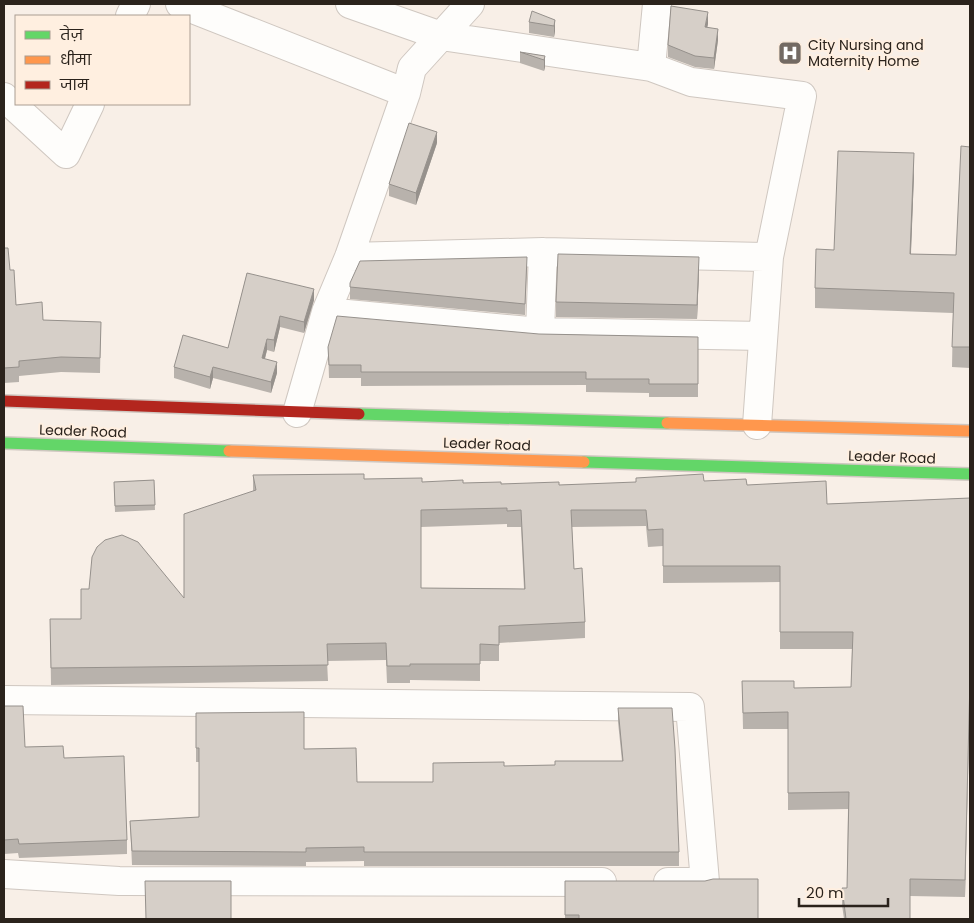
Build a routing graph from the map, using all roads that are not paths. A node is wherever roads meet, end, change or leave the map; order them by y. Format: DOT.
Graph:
graph roads {
  1 [pos="180,4"];
  2 [pos="350,4"];
  3 [pos="470,4"];
  4 [pos="657,4"];
  5 [pos="441,36"];
  6 [pos="651,67"];
  7 [pos="406,93"];
  8 [pos="4,97"];
  9 [pos="90,105"];
  10 [pos="543,252"];
  11 [pos="349,257"];
  12 [pos="769,257"];
  13 [pos="326,312"];
  14 [pos="540,332"];
  15 [pos="763,336"];
  16 [pos="4,401"];
  17 [pos="297,413"];
  18 [pos="757,425"];
  19 [pos="970,431"];
  20 [pos="4,443"];
  21 [pos="970,474"];
  22 [pos="4,700"];
  23 [pos="4,874"];
  1 -- 7 [label="street"];
  2 -- 5 [label="street"];
  3 -- 5 [label="street"];
  4 -- 6 [label="street"];
  5 -- 6 [label="street"];
  5 -- 7 [label="street"];
  6 -- 12 [label="street"];
  7 -- 11 [label="street"];
  8 -- 9 [label="street"];
  10 -- 11 [label="street"];
  10 -- 12 [label="street"];
  10 -- 14 [label="street"];
  11 -- 13 [label="street"];
  12 -- 15 [label="street"];
  13 -- 14 [label="street"];
  13 -- 17 [label="street"];
  14 -- 15 [label="street"];
  15 -- 18 [label="street"];
  16 -- 17 [label="main road, Leader Road"];
  17 -- 18 [label="main road, Leader Road"];
  18 -- 19 [label="main road, Leader Road"];
  20 -- 21 [label="main road, Leader Road"];
  22 -- 23 [label="street"];
}
